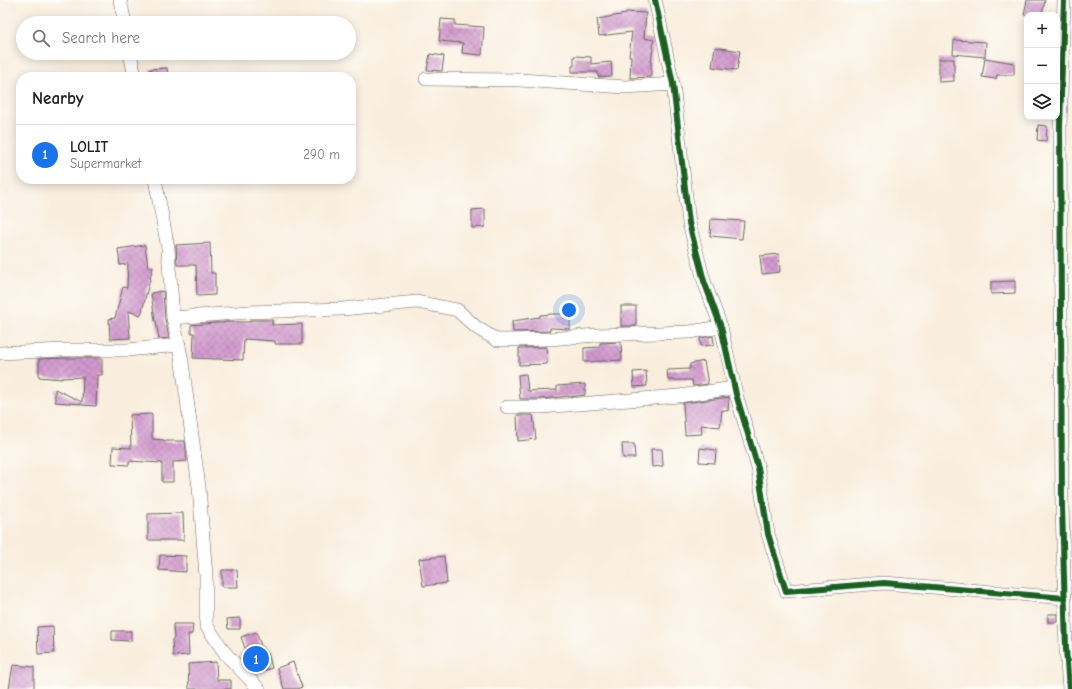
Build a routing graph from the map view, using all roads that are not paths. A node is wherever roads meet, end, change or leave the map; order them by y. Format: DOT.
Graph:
graph roads {
  1 [pos="120,0"];
  2 [pos="655,0"];
  3 [pos="1064,0"];
  4 [pos="123,16"];
  5 [pos="131,60"];
  6 [pos="134,72"];
  7 [pos="426,78"];
  8 [pos="673,84"];
  9 [pos="156,184"];
  10 [pos="173,318"];
  11 [pos="721,326"];
  12 [pos="179,346"];
  13 [pos="0,353"];
  14 [pos="734,388"];
  15 [pos="507,407"];
  16 [pos="1065,598"];
  17 [pos="259,689"];
  18 [pos="1069,689"];
  1 -- 4 [label="street"];
  2 -- 8 [label="street"];
  3 -- 16 [label="street"];
  5 -- 6 [label="street"];
  7 -- 8 [label="street"];
  8 -- 11 [label="street"];
  9 -- 10 [label="street"];
  10 -- 11 [label="street"];
  10 -- 12 [label="street"];
  11 -- 14 [label="street"];
  12 -- 13 [label="street"];
  12 -- 17 [label="street"];
  14 -- 15 [label="street"];
  14 -- 16 [label="street"];
  16 -- 18 [label="street"];
}
